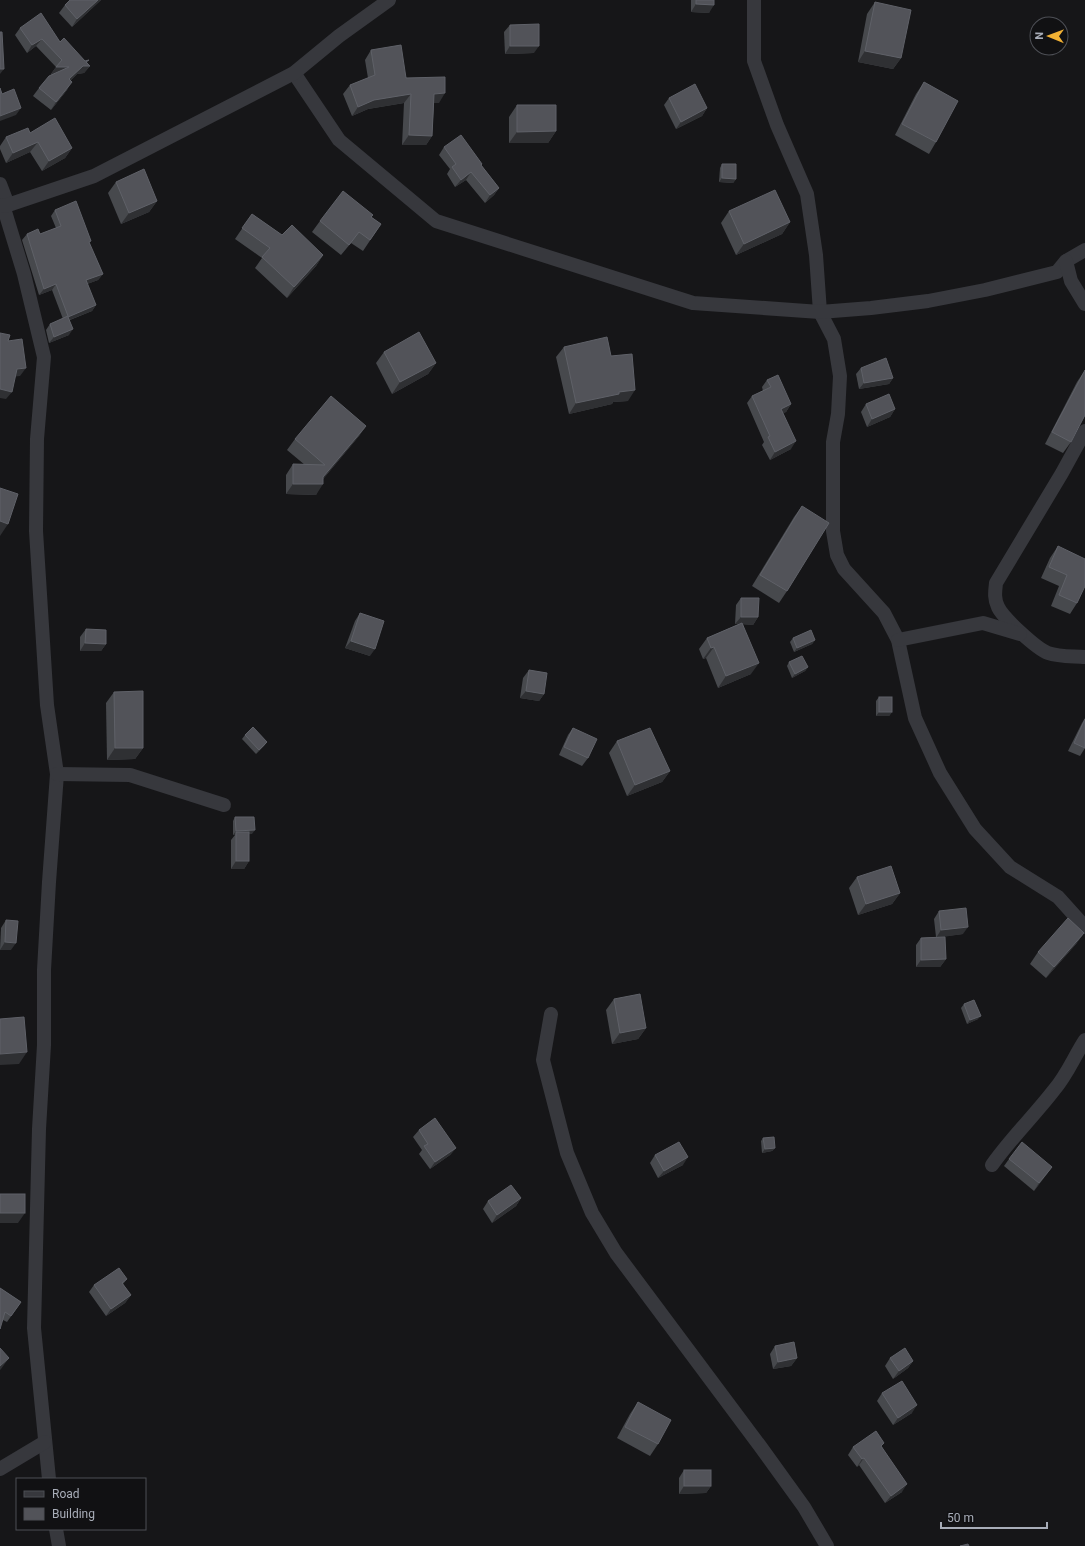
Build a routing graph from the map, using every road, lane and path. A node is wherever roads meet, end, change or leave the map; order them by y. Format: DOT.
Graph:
graph roads {
  1 [pos="389,0"];
  2 [pos="754,0"];
  3 [pos="294,73"];
  4 [pos="0,184"];
  5 [pos="4,206"];
  6 [pos="1085,250"];
  7 [pos="1066,261"];
  8 [pos="1085,304"];
  9 [pos="820,312"];
  10 [pos="1085,431"];
  11 [pos="1025,636"];
  12 [pos="898,640"];
  13 [pos="1085,657"];
  14 [pos="57,774"];
  15 [pos="224,805"];
  16 [pos="1085,927"];
  17 [pos="551,1014"];
  18 [pos="1085,1040"];
  19 [pos="992,1165"];
  20 [pos="44,1442"];
  21 [pos="0,1469"];
  22 [pos="49,1478"];
  23 [pos="56,1530"];
  24 [pos="59,1546"];
  25 [pos="827,1546"];
  1 -- 3 [label="street"];
  2 -- 9 [label="street"];
  3 -- 5 [label="street"];
  3 -- 9 [label="street"];
  4 -- 5 [label="street"];
  5 -- 14 [label="street"];
  6 -- 7 [label="street"];
  7 -- 8 [label="street"];
  7 -- 9 [label="street"];
  9 -- 12 [label="street"];
  10 -- 11 [label="street"];
  11 -- 12 [label="street"];
  11 -- 13 [label="street"];
  12 -- 16 [label="street"];
  14 -- 15 [label="street"];
  14 -- 20 [label="street"];
  17 -- 25 [label="street"];
  18 -- 19 [label="street"];
  20 -- 21 [label="street"];
  20 -- 22 [label="street"];
  23 -- 24 [label="street"];
}
